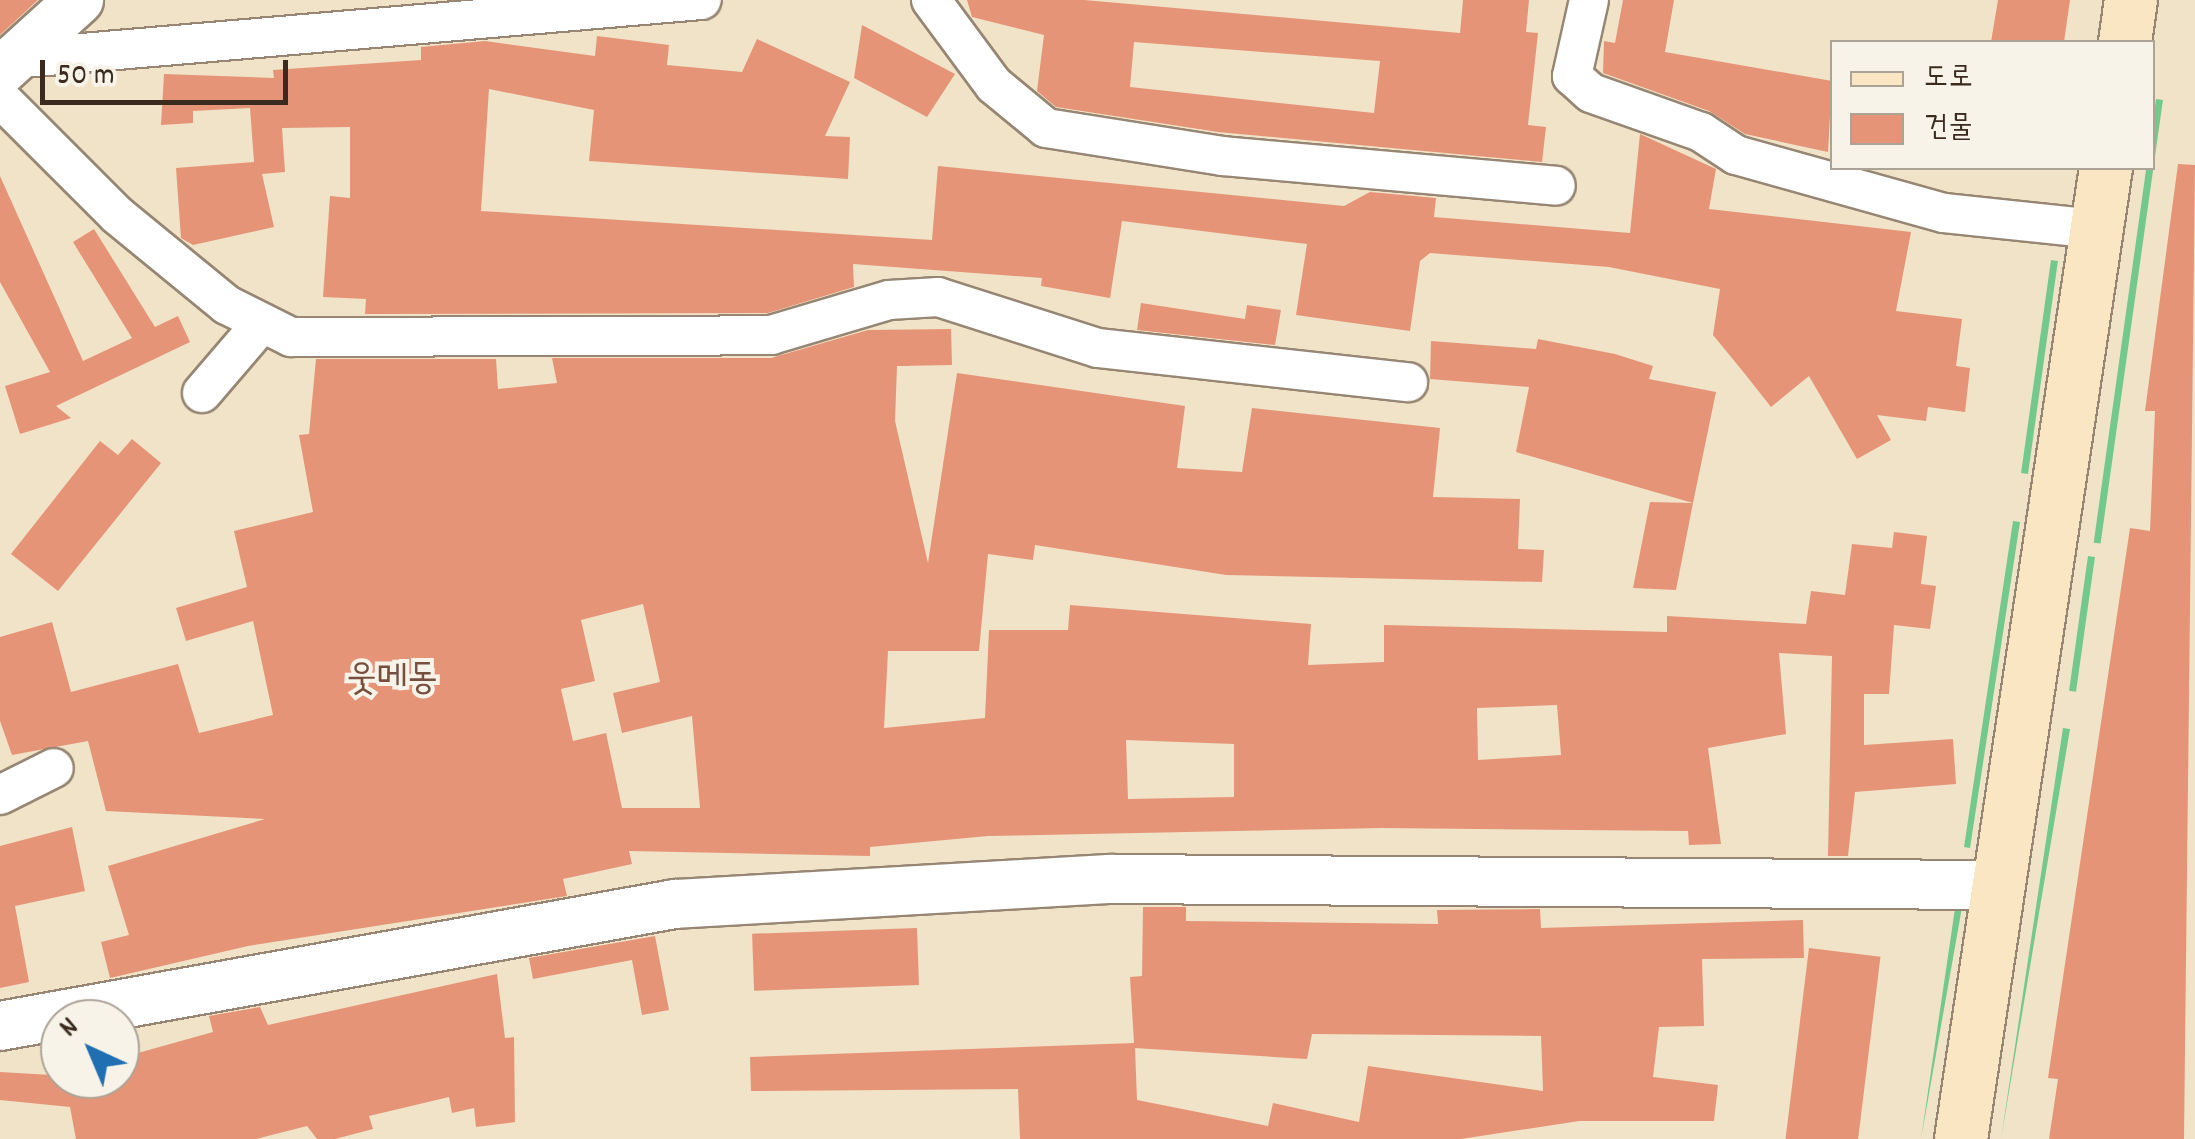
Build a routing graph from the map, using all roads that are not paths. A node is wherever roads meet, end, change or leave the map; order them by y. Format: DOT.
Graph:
graph roads {
  1 [pos="701,0"];
  2 [pos="930,0"];
  3 [pos="1589,0"];
  4 [pos="2131,0"];
  5 [pos="68,3"];
  6 [pos="2124,40"];
  7 [pos="4,77"];
  8 [pos="2106,170"];
  9 [pos="1556,186"];
  10 [pos="2096,229"];
  11 [pos="262,322"];
  12 [pos="1408,382"];
  13 [pos="202,393"];
  14 [pos="54,768"];
  15 [pos="0,795"];
  16 [pos="1998,885"];
  17 [pos="0,1026"];
  18 [pos="1961,1139"];
  1 -- 7 [label="street"];
  2 -- 9 [label="street"];
  3 -- 10 [label="street"];
  4 -- 6 [label="main road"];
  5 -- 7 [label="street"];
  7 -- 11 [label="street"];
  8 -- 10 [label="main road"];
  10 -- 16 [label="main road"];
  11 -- 12 [label="street"];
  11 -- 13 [label="street"];
  14 -- 15 [label="street"];
  16 -- 17 [label="street"];
  16 -- 18 [label="main road"];
}
